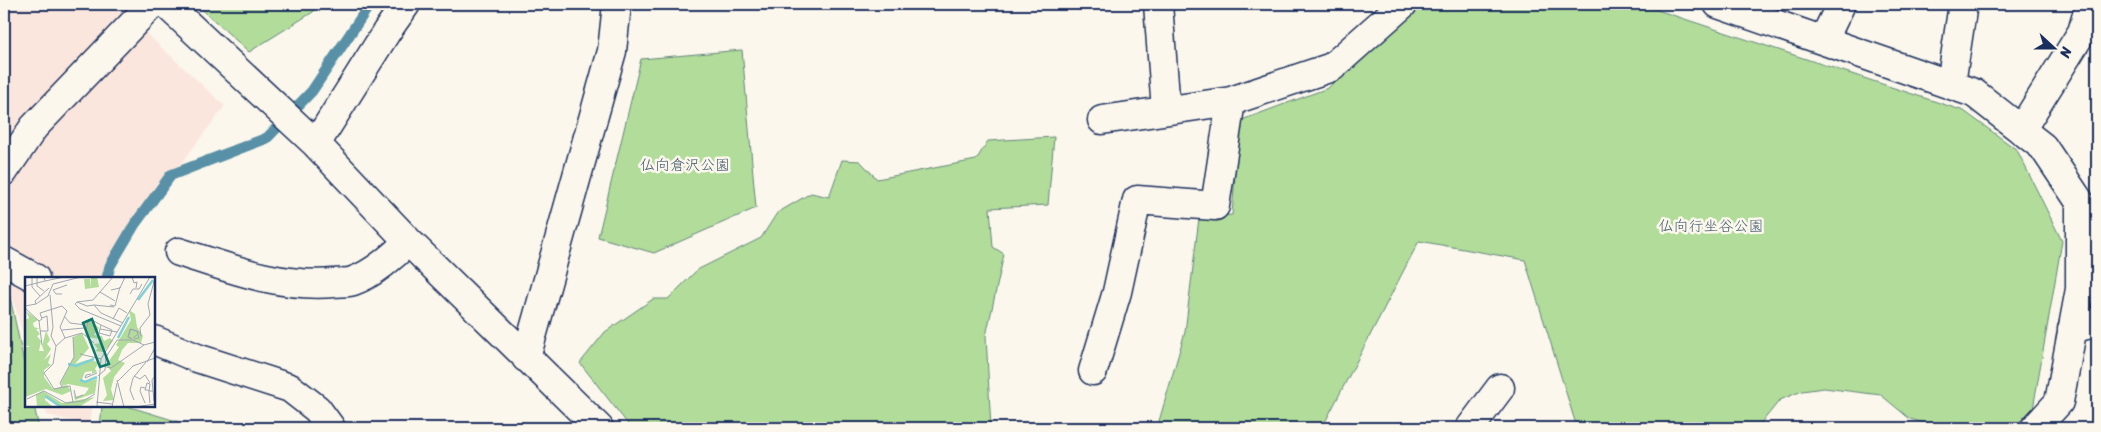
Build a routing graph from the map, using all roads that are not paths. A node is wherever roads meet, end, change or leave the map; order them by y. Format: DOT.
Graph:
graph roads {
  1 [pos="152,4"];
  2 [pos="166,4"];
  3 [pos="406,4"];
  4 [pos="617,4"];
  5 [pos="1158,4"];
  6 [pos="1403,4"];
  7 [pos="1718,4"];
  8 [pos="1841,4"];
  9 [pos="1963,4"];
  10 [pos="2090,4"];
  11 [pos="1824,39"];
  12 [pos="1951,84"];
  13 [pos="1231,101"];
  14 [pos="1166,110"];
  15 [pos="1102,120"];
  16 [pos="2021,130"];
  17 [pos="316,144"];
  18 [pos="4,171"];
  19 [pos="408,241"];
  20 [pos="179,252"];
  21 [pos="4,261"];
  22 [pos="33,277"];
  23 [pos="2085,326"];
  24 [pos="155,340"];
  25 [pos="526,358"];
  26 [pos="1093,371"];
  27 [pos="1500,388"];
  28 [pos="331,428"];
  29 [pos="599,428"];
  30 [pos="1470,428"];
  31 [pos="2036,428"];
  1 -- 18 [label="street"];
  2 -- 17 [label="street"];
  3 -- 17 [label="street"];
  4 -- 25 [label="street"];
  5 -- 14 [label="street"];
  6 -- 13 [label="street"];
  7 -- 11 [label="street"];
  8 -- 11 [label="street"];
  9 -- 12 [label="street"];
  10 -- 16 [label="street"];
  11 -- 12 [label="street"];
  12 -- 16 [label="street"];
  13 -- 14 [label="street"];
  13 -- 26 [label="street"];
  14 -- 15 [label="street"];
  16 -- 23 [label="street"];
  17 -- 19 [label="street"];
  19 -- 20 [label="street"];
  19 -- 25 [label="street"];
  21 -- 22 [label="street"];
  23 -- 31 [label="street"];
  24 -- 28 [label="street"];
  25 -- 29 [label="street"];
  27 -- 30 [label="street"];
}
